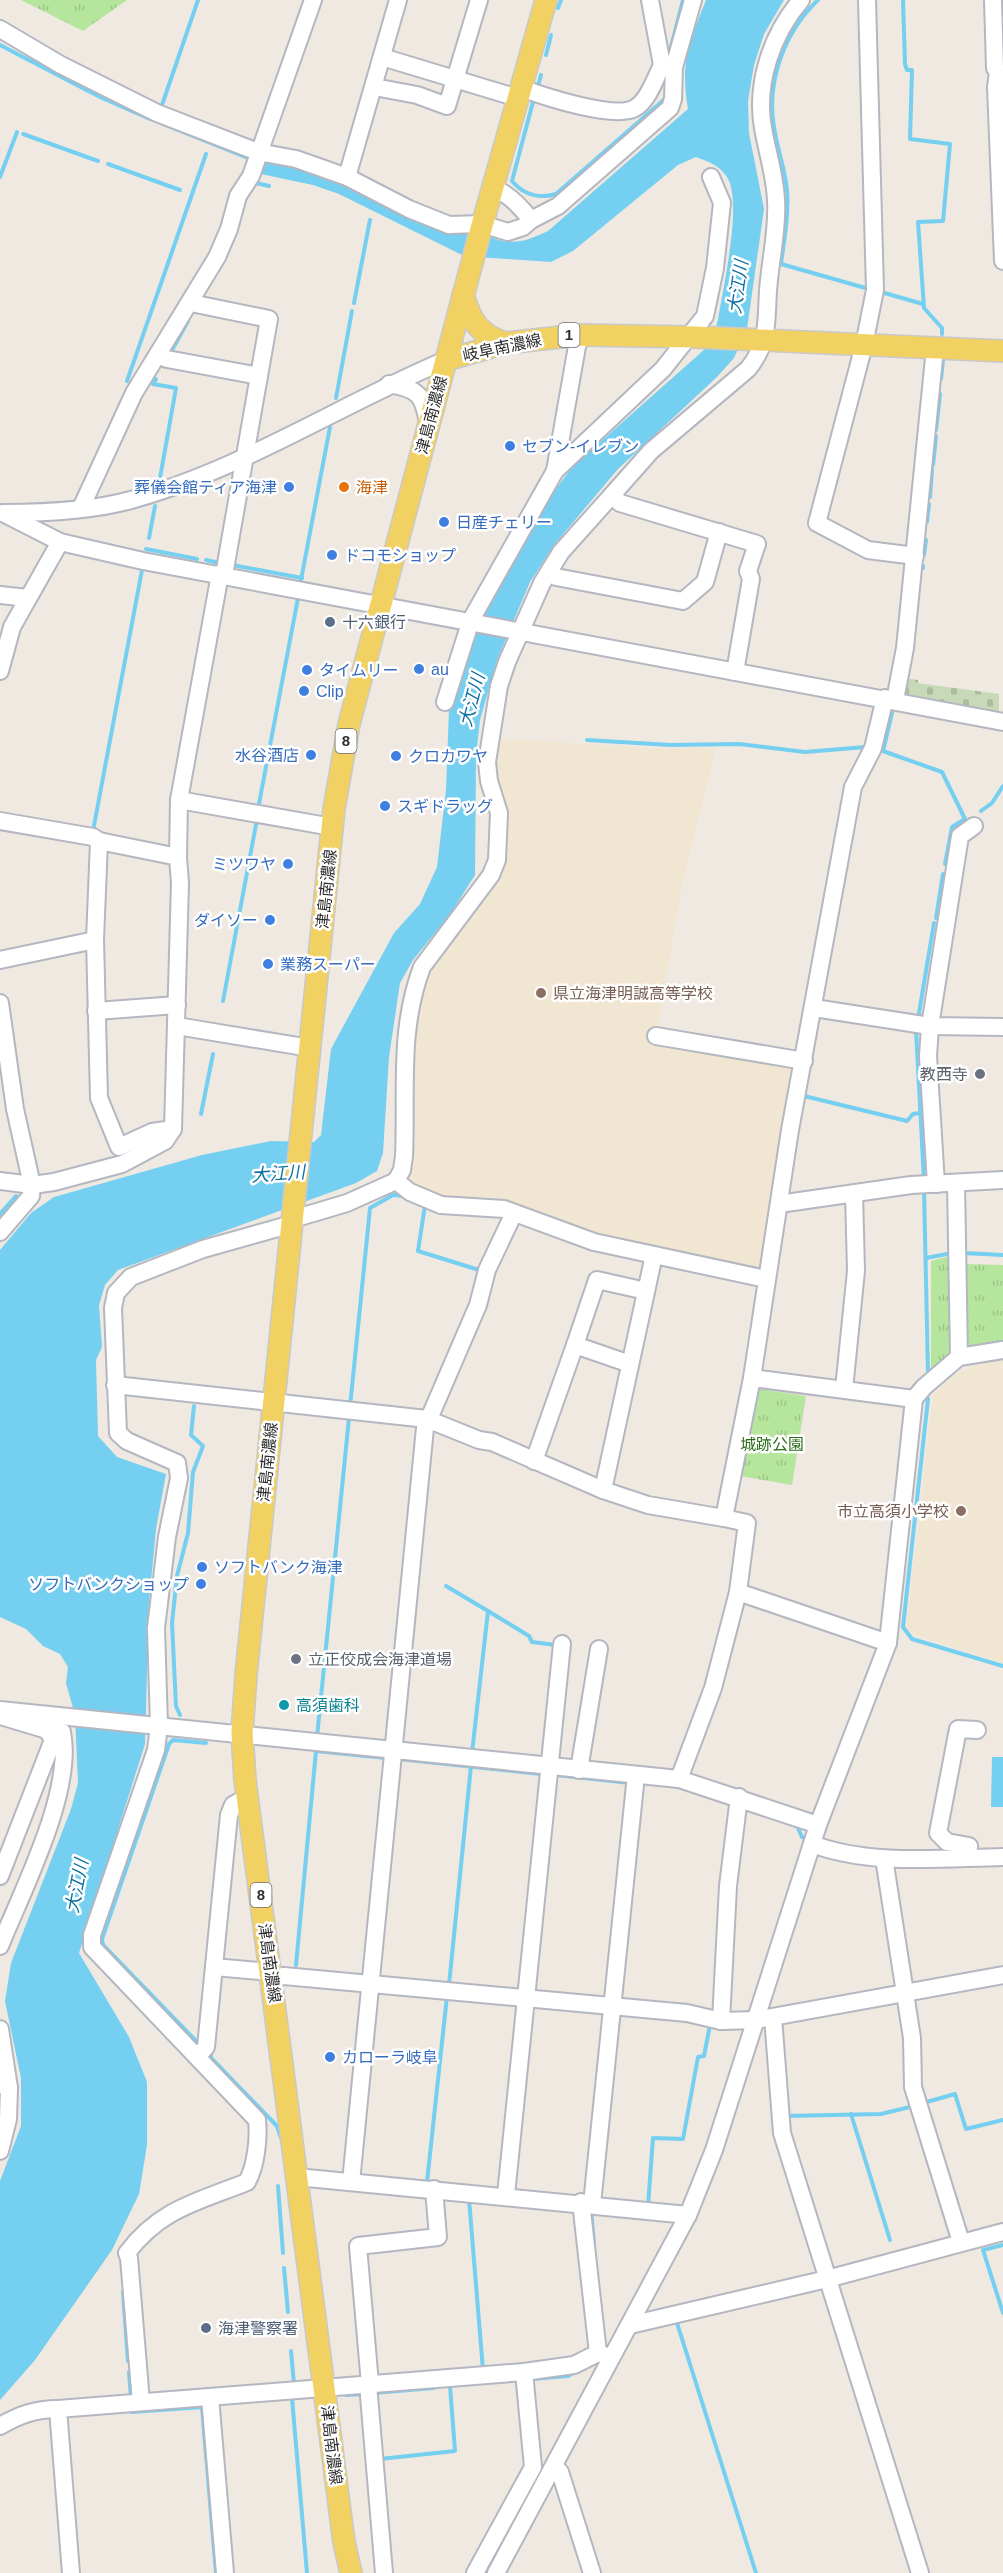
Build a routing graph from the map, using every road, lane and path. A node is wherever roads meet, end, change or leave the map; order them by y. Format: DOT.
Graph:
graph roads {
  1 [pos="313,0"];
  2 [pos="398,0"];
  3 [pos="479,0"];
  4 [pos="546,0"];
  5 [pos="650,0"];
  6 [pos="693,0"];
  7 [pos="801,0"];
  8 [pos="867,0"];
  9 [pos="993,0"];
  10 [pos="0,29"];
  11 [pos="382,57"];
  12 [pos="668,66"];
  13 [pos="1001,75"];
  14 [pos="454,79"];
  15 [pos="374,87"];
  16 [pos="520,93"];
  17 [pos="258,152"];
  18 [pos="347,177"];
  19 [pos="711,177"];
  20 [pos="493,188"];
  21 [pos="531,219"];
  22 [pos="481,227"];
  23 [pos="1003,261"];
  24 [pos="463,295"];
  25 [pos="191,303"];
  26 [pos="579,335"];
  27 [pos="692,337"];
  28 [pos="760,340"];
  29 [pos="506,343"];
  30 [pos="864,345"];
  31 [pos="935,348"];
  32 [pos="1003,351"];
  33 [pos="158,355"];
  34 [pos="446,360"];
  35 [pos="259,375"];
  36 [pos="389,384"];
  37 [pos="428,424"];
  38 [pos="244,455"];
  39 [pos="555,471"];
  40 [pos="612,495"];
  41 [pos="81,508"];
  42 [pos="2,513"];
  43 [pos="719,532"];
  44 [pos="60,542"];
  45 [pos="915,556"];
  46 [pos="550,570"];
  47 [pos="222,574"];
  48 [pos="0,595"];
  49 [pos="28,598"];
  50 [pos="381,604"];
  51 [pos="473,621"];
  52 [pos="519,630"];
  53 [pos="0,671"];
  54 [pos="735,672"];
  55 [pos="890,699"];
  56 [pos="445,702"];
  57 [pos="1003,722"];
  58 [pos="179,800"];
  59 [pos="0,821"];
  60 [pos="974,826"];
  61 [pos="332,827"];
  62 [pos="99,841"];
  63 [pos="178,857"];
  64 [pos="95,940"];
  65 [pos="0,960"];
  66 [pos="0,1003"];
  67 [pos="177,1005"];
  68 [pos="814,1008"];
  69 [pos="96,1011"];
  70 [pos="177,1026"];
  71 [pos="930,1026"];
  72 [pos="1003,1027"];
  73 [pos="656,1036"];
  74 [pos="310,1048"];
  75 [pos="4,1060"];
  76 [pos="804,1061"];
  77 [pos="173,1129"];
  78 [pos="1003,1180"];
  79 [pos="0,1181"];
  80 [pos="396,1181"];
  81 [pos="956,1183"];
  82 [pos="936,1184"];
  83 [pos="32,1185"];
  84 [pos="854,1193"];
  85 [pos="779,1204"];
  86 [pos="514,1213"];
  87 [pos="293,1219"];
  88 [pos="0,1232"];
  89 [pos="654,1255"];
  90 [pos="766,1279"];
  91 [pos="646,1291"];
  92 [pos="575,1345"];
  93 [pos="1003,1350"];
  94 [pos="959,1357"];
  95 [pos="630,1364"];
  96 [pos="752,1378"];
  97 [pos="115,1385"];
  98 [pos="844,1389"];
  99 [pos="914,1399"];
  100 [pos="273,1404"];
  101 [pos="427,1419"];
  102 [pos="534,1461"];
  103 [pos="603,1490"];
  104 [pos="724,1518"];
  105 [pos="738,1592"];
  106 [pos="888,1643"];
  107 [pos="562,1644"];
  108 [pos="599,1649"];
  109 [pos="0,1710"];
  110 [pos="0,1716"];
  111 [pos="156,1726"];
  112 [pos="47,1730"];
  113 [pos="977,1730"];
  114 [pos="242,1733"];
  115 [pos="394,1751"];
  116 [pos="550,1767"];
  117 [pos="579,1770"];
  118 [pos="636,1775"];
  119 [pos="679,1779"];
  120 [pos="247,1797"];
  121 [pos="739,1797"];
  122 [pos="818,1825"];
  123 [pos="812,1844"];
  124 [pos="968,1857"];
  125 [pos="1003,1857"];
  126 [pos="884,1858"];
  127 [pos="0,1876"];
  128 [pos="0,1946"];
  129 [pos="214,1967"];
  130 [pos="271,1974"];
  131 [pos="1003,1976"];
  132 [pos="370,1984"];
  133 [pos="906,1994"];
  134 [pos="526,1998"];
  135 [pos="612,2006"];
  136 [pos="765,2019"];
  137 [pos="721,2020"];
  138 [pos="0,2029"];
  139 [pos="198,2056"];
  140 [pos="4,2086"];
  141 [pos="0,2151"];
  142 [pos="297,2177"];
  143 [pos="351,2182"];
  144 [pos="434,2189"];
  145 [pos="506,2195"];
  146 [pos="587,2203"];
  147 [pos="688,2215"];
  148 [pos="1003,2232"];
  149 [pos="961,2242"];
  150 [pos="827,2279"];
  151 [pos="630,2325"];
  152 [pos="604,2356"];
  153 [pos="524,2372"];
  154 [pos="369,2384"];
  155 [pos="325,2388"];
  156 [pos="210,2397"];
  157 [pos="141,2403"];
  158 [pos="57,2409"];
  159 [pos="0,2426"];
  160 [pos="554,2466"];
  161 [pos="71,2573"];
  162 [pos="225,2573"];
  163 [pos="351,2573"];
  164 [pos="384,2573"];
  165 [pos="475,2573"];
  166 [pos="496,2573"];
  167 [pos="592,2573"];
  168 [pos="920,2573"];
  1 -- 17 [label="street"];
  2 -- 11 [label="street"];
  3 -- 14 [label="street"];
  4 -- 16 [label="main road, 岐阜南濃線"];
  5 -- 12 [label="street"];
  6 -- 12 [label="street"];
  7 -- 28 [label="street"];
  8 -- 30 [label="street"];
  9 -- 13 [label="street"];
  10 -- 17 [label="street"];
  11 -- 14 [label="street"];
  11 -- 15 [label="street"];
  12 -- 16 [label="street"];
  12 -- 21 [label="street"];
  13 -- 23 [label="street"];
  14 -- 15 [label="street"];
  14 -- 16 [label="street"];
  15 -- 18 [label="street"];
  16 -- 20 [label="main road, 岐阜南濃線"];
  17 -- 18 [label="street"];
  17 -- 25 [label="street"];
  18 -- 22 [label="street"];
  19 -- 27 [label="street"];
  20 -- 21 [label="street"];
  20 -- 22 [label="main road, 岐阜南濃線"];
  21 -- 22 [label="street"];
  22 -- 24 [label="main road, 岐阜南濃線"];
  24 -- 29 [label="main road"];
  24 -- 34 [label="main road, 岐阜南濃線"];
  25 -- 33 [label="street"];
  25 -- 35 [label="street"];
  26 -- 27 [label="main road, 岐阜南濃線 / 1"];
  26 -- 29 [label="main road, 岐阜南濃線 / 1"];
  26 -- 39 [label="street"];
  27 -- 28 [label="main road, 岐阜南濃線 / 1"];
  27 -- 39 [label="street"];
  28 -- 30 [label="main road, 岐阜南濃線 / 1"];
  28 -- 40 [label="street"];
  29 -- 34 [label="main road, 岐阜南濃線 / 1"];
  30 -- 31 [label="main road, 岐阜南濃線 / 1"];
  30 -- 45 [label="street"];
  31 -- 32 [label="main road, 岐阜南濃線 / 1"];
  31 -- 45 [label="street"];
  33 -- 35 [label="street"];
  33 -- 41 [label="street"];
  34 -- 36 [label="street"];
  34 -- 37 [label="main road, 津島南濃線 / 8"];
  35 -- 38 [label="street"];
  36 -- 37 [label="street"];
  36 -- 38 [label="street"];
  37 -- 50 [label="main road, 津島南濃線 / 8"];
  38 -- 41 [label="street"];
  38 -- 47 [label="street"];
  39 -- 51 [label="street"];
  40 -- 43 [label="street"];
  40 -- 46 [label="street"];
  41 -- 42 [label="street"];
  42 -- 44 [label="street"];
  43 -- 46 [label="street"];
  43 -- 54 [label="street"];
  44 -- 47 [label="street"];
  44 -- 49 [label="street"];
  45 -- 55 [label="street"];
  46 -- 52 [label="street"];
  47 -- 50 [label="street"];
  47 -- 58 [label="street"];
  48 -- 49 [label="street"];
  49 -- 53 [label="street"];
  50 -- 51 [label="street"];
  50 -- 61 [label="main road, 津島南濃線 / 8"];
  51 -- 52 [label="street"];
  51 -- 56 [label="street"];
  52 -- 54 [label="street"];
  52 -- 80 [label="street"];
  54 -- 55 [label="street"];
  55 -- 57 [label="street"];
  55 -- 68 [label="street"];
  58 -- 61 [label="street"];
  58 -- 63 [label="street"];
  59 -- 62 [label="street"];
  60 -- 71 [label="street"];
  61 -- 74 [label="main road, 津島南濃線 / 8"];
  62 -- 63 [label="street"];
  62 -- 64 [label="street"];
  63 -- 67 [label="street"];
  64 -- 65 [label="street"];
  64 -- 69 [label="street"];
  66 -- 75 [label="street"];
  67 -- 69 [label="street"];
  67 -- 70 [label="street"];
  68 -- 71 [label="street"];
  68 -- 76 [label="street"];
  69 -- 77 [label="street"];
  70 -- 74 [label="street"];
  70 -- 77 [label="street"];
  71 -- 72 [label="street"];
  71 -- 82 [label="street"];
  73 -- 76 [label="street"];
  74 -- 87 [label="main road, 津島南濃線 / 8"];
  75 -- 83 [label="street"];
  76 -- 85 [label="street"];
  77 -- 83 [label="street"];
  78 -- 81 [label="street"];
  79 -- 83 [label="street"];
  80 -- 86 [label="street"];
  80 -- 87 [label="street"];
  81 -- 82 [label="street"];
  81 -- 94 [label="street"];
  82 -- 84 [label="street"];
  83 -- 88 [label="street"];
  84 -- 85 [label="street"];
  84 -- 98 [label="street"];
  85 -- 90 [label="street"];
  86 -- 89 [label="street"];
  86 -- 101 [label="street"];
  87 -- 97 [label="street"];
  87 -- 100 [label="main road, 津島南濃線 / 8"];
  89 -- 90 [label="street"];
  89 -- 91 [label="street"];
  90 -- 96 [label="street"];
  91 -- 92 [label="street"];
  91 -- 95 [label="street"];
  92 -- 95 [label="street"];
  92 -- 102 [label="street"];
  93 -- 94 [label="street"];
  94 -- 99 [label="street"];
  95 -- 103 [label="street"];
  96 -- 98 [label="street"];
  96 -- 104 [label="street"];
  97 -- 100 [label="street"];
  97 -- 111 [label="street"];
  98 -- 99 [label="street"];
  99 -- 106 [label="street"];
  100 -- 101 [label="street"];
  100 -- 114 [label="main road, 津島南濃線 / 8"];
  101 -- 102 [label="street"];
  101 -- 115 [label="street"];
  102 -- 103 [label="street"];
  103 -- 104 [label="street"];
  104 -- 105 [label="street"];
  105 -- 106 [label="street"];
  105 -- 119 [label="street"];
  106 -- 122 [label="street"];
  107 -- 116 [label="street"];
  108 -- 117 [label="street"];
  109 -- 111 [label="street"];
  110 -- 112 [label="street"];
  111 -- 114 [label="street"];
  111 -- 139 [label="street"];
  112 -- 127 [label="street"];
  112 -- 128 [label="street"];
  113 -- 124 [label="street"];
  114 -- 115 [label="street"];
  114 -- 120 [label="main road, 津島南濃線 / 8"];
  115 -- 116 [label="street"];
  115 -- 132 [label="street"];
  116 -- 117 [label="street"];
  116 -- 134 [label="street"];
  117 -- 118 [label="street"];
  118 -- 119 [label="street"];
  118 -- 135 [label="street"];
  119 -- 121 [label="street"];
  120 -- 129 [label="street"];
  120 -- 130 [label="main road, 津島南濃線 / 8"];
  121 -- 122 [label="street"];
  121 -- 137 [label="street"];
  122 -- 123 [label="street"];
  123 -- 126 [label="street"];
  123 -- 136 [label="street"];
  124 -- 125 [label="street"];
  124 -- 126 [label="street"];
  126 -- 133 [label="street"];
  129 -- 130 [label="street"];
  129 -- 139 [label="street"];
  130 -- 132 [label="street"];
  130 -- 142 [label="main road, 津島南濃線 / 8"];
  131 -- 133 [label="street"];
  132 -- 134 [label="street"];
  132 -- 143 [label="street"];
  133 -- 136 [label="street"];
  133 -- 149 [label="street"];
  134 -- 135 [label="street"];
  134 -- 145 [label="street"];
  135 -- 137 [label="street"];
  135 -- 146 [label="street"];
  136 -- 137 [label="street"];
  136 -- 147 [label="street"];
  136 -- 150 [label="street"];
  138 -- 140 [label="street"];
  139 -- 157 [label="street"];
  140 -- 141 [label="street"];
  142 -- 143 [label="street"];
  142 -- 155 [label="main road, 津島南濃線 / 8"];
  143 -- 144 [label="street"];
  144 -- 145 [label="street"];
  144 -- 154 [label="street"];
  145 -- 146 [label="street"];
  146 -- 147 [label="street"];
  146 -- 152 [label="street"];
  147 -- 151 [label="street"];
  148 -- 149 [label="street"];
  149 -- 150 [label="street"];
  150 -- 151 [label="street"];
  150 -- 168 [label="street"];
  151 -- 152 [label="street"];
  152 -- 153 [label="street"];
  152 -- 160 [label="street"];
  153 -- 154 [label="street"];
  153 -- 165 [label="street"];
  154 -- 155 [label="street"];
  154 -- 164 [label="street"];
  155 -- 156 [label="street"];
  155 -- 163 [label="main road, 津島南濃線 / 8"];
  156 -- 157 [label="street"];
  156 -- 162 [label="street"];
  157 -- 158 [label="street"];
  158 -- 159 [label="street"];
  158 -- 161 [label="street"];
  160 -- 166 [label="street"];
  160 -- 167 [label="street"];
}
